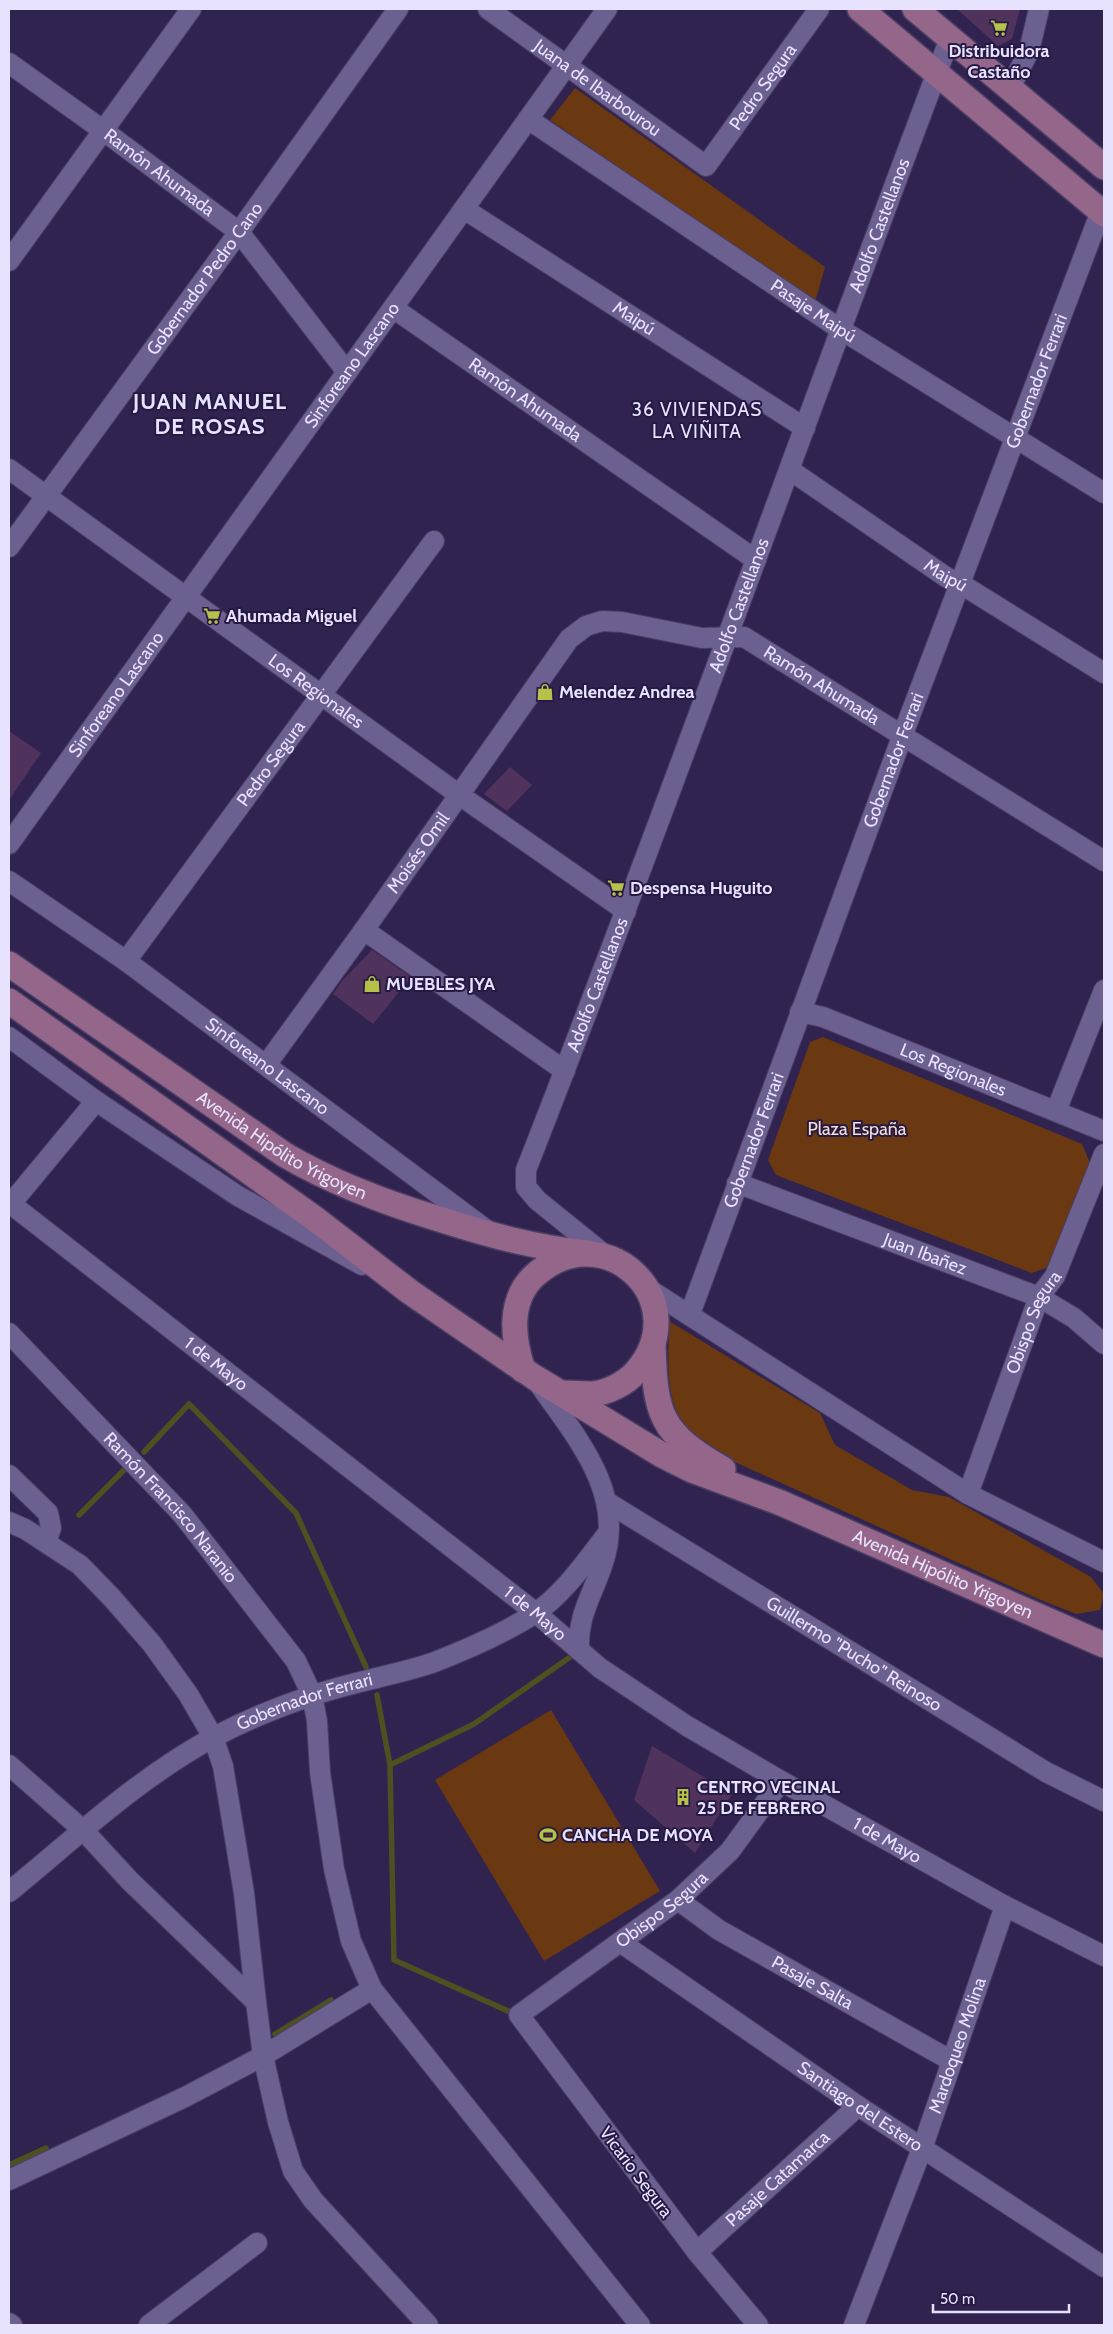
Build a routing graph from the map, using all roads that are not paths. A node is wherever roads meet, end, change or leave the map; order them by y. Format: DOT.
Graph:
graph roads {
  1 [pos="191,9"];
  2 [pos="398,9"];
  3 [pos="488,9"];
  4 [pos="608,9"];
  5 [pos="820,9"];
  6 [pos="860,9"];
  7 [pos="915,9"];
  8 [pos="1039,9"];
  9 [pos="950,38"];
  10 [pos="9,64"];
  11 [pos="567,66"];
  12 [pos="937,73"];
  13 [pos="1010,88"];
  14 [pos="528,119"];
  15 [pos="104,131"];
  16 [pos="706,166"];
  17 [pos="1104,166"];
  18 [pos="464,209"];
  19 [pos="1103,212"];
  20 [pos="239,232"];
  21 [pos="9,261"];
  22 [pos="393,308"];
  23 [pos="840,329"];
  24 [pos="347,372"];
  25 [pos="805,428"];
  26 [pos="1015,439"];
  27 [pos="9,469"];
  28 [pos="790,470"];
  29 [pos="1104,493"];
  30 [pos="46,496"];
  31 [pos="434,541"];
  32 [pos="9,547"];
  33 [pos="756,560"];
  34 [pos="961,584"];
  35 [pos="186,597"];
  36 [pos="569,639"];
  37 [pos="727,639"];
  38 [pos="1104,673"];
  39 [pos="322,696"];
  40 [pos="902,734"];
  41 [pos="458,794"];
  42 [pos="9,844"];
  43 [pos="1104,861"];
  44 [pos="9,881"];
  45 [pos="626,911"];
  46 [pos="364,930"];
  47 [pos="126,961"];
  48 [pos="9,964"];
  49 [pos="1104,990"];
  50 [pos="9,1001"];
  51 [pos="800,1012"];
  52 [pos="9,1037"];
  53 [pos="266,1065"];
  54 [pos="564,1071"];
  55 [pos="96,1101"];
  56 [pos="1056,1111"];
  57 [pos="1104,1131"];
  58 [pos="1104,1154"];
  59 [pos="737,1183"];
  60 [pos="10,1205"];
  61 [pos="497,1238"];
  62 [pos="596,1254"];
  63 [pos="647,1288"];
  64 [pos="410,1292"];
  65 [pos="1039,1297"];
  66 [pos="690,1314"];
  67 [pos="9,1333"];
  68 [pos="653,1344"];
  69 [pos="1104,1344"];
  70 [pos="529,1373"];
  71 [pos="563,1393"];
  72 [pos="9,1475"];
  73 [pos="968,1494"];
  74 [pos="607,1502"];
  75 [pos="781,1504"];
  76 [pos="9,1522"];
  77 [pos="608,1533"];
  78 [pos="46,1542"];
  79 [pos="1104,1562"];
  80 [pos="536,1613"];
  81 [pos="1068,1628"];
  82 [pos="1104,1629"];
  83 [pos="1104,1645"];
  84 [pos="580,1650"];
  85 [pos="312,1695"];
  86 [pos="214,1737"];
  87 [pos="9,1765"];
  88 [pos="781,1781"];
  89 [pos="1104,1801"];
  90 [pos="84,1831"];
  91 [pos="9,1892"];
  92 [pos="678,1900"];
  93 [pos="1005,1906"];
  94 [pos="620,1942"];
  95 [pos="1104,1956"];
  96 [pos="372,1989"];
  97 [pos="256,2002"];
  98 [pos="519,2015"];
  99 [pos="263,2056"];
  100 [pos="950,2060"];
  101 [pos="858,2106"];
  102 [pos="922,2146"];
  103 [pos="9,2180"];
  104 [pos="258,2243"];
  105 [pos="697,2252"];
  106 [pos="1104,2268"];
  107 [pos="149,2325"];
  108 [pos="428,2325"];
  109 [pos="640,2325"];
  110 [pos="758,2325"];
  111 [pos="854,2325"];
  1 -- 15 [label="street"];
  2 -- 20 [label="street, Gobernador Pedro Cano"];
  3 -- 11 [label="street, Juana de Ibarbourou"];
  4 -- 11 [label="street, Sinforeano Lascano"];
  5 -- 16 [label="street, Pedro Segura"];
  6 -- 12 [label="main road"];
  7 -- 9 [label="main road"];
  8 -- 13 [label="street"];
  9 -- 12 [label="street, Adolfo Castellanos"];
  9 -- 13 [label="main road"];
  10 -- 15 [label="street, Ramón Ahumada"];
  11 -- 14 [label="street, Sinforeano Lascano"];
  11 -- 16 [label="street, Juana de Ibarbourou"];
  12 -- 19 [label="main road"];
  12 -- 23 [label="street, Adolfo Castellanos"];
  13 -- 17 [label="main road"];
  14 -- 18 [label="street, Sinforeano Lascano"];
  14 -- 23 [label="street, Pasaje Maipú"];
  15 -- 20 [label="street, Ramón Ahumada"];
  15 -- 21 [label="street"];
  18 -- 22 [label="street, Sinforeano Lascano"];
  18 -- 25 [label="street, Maipú"];
  19 -- 26 [label="street, Gobernador Ferrari"];
  20 -- 24 [label="street, Ramón Ahumada"];
  20 -- 30 [label="street, Gobernador Pedro Cano"];
  22 -- 24 [label="street, Sinforeano Lascano"];
  22 -- 33 [label="street, Ramón Ahumada"];
  23 -- 25 [label="street, Adolfo Castellanos"];
  23 -- 26 [label="street, Pasaje Maipú"];
  24 -- 35 [label="street, Sinforeano Lascano"];
  25 -- 28 [label="street, Adolfo Castellanos"];
  26 -- 29 [label="street, Pasaje Maipú"];
  26 -- 34 [label="street, Gobernador Ferrari"];
  27 -- 30 [label="street, Los Regionales"];
  28 -- 33 [label="street, Adolfo Castellanos"];
  28 -- 34 [label="street, Maipú"];
  30 -- 32 [label="street, Gobernador Pedro Cano"];
  30 -- 35 [label="street, Los Regionales"];
  31 -- 39 [label="street, Pedro Segura"];
  33 -- 37 [label="street, Adolfo Castellanos"];
  34 -- 38 [label="street, Maipú"];
  34 -- 40 [label="street, Gobernador Ferrari"];
  35 -- 39 [label="street, Los Regionales"];
  35 -- 42 [label="street, Sinforeano Lascano"];
  36 -- 37 [label="street, Ramón Ahumada"];
  36 -- 41 [label="street, Moisés Omil"];
  37 -- 40 [label="street, Ramón Ahumada"];
  37 -- 45 [label="street, Adolfo Castellanos"];
  39 -- 41 [label="street, Los Regionales"];
  39 -- 47 [label="street, Pedro Segura"];
  40 -- 43 [label="street, Ramón Ahumada"];
  40 -- 51 [label="street, Gobernador Ferrari"];
  41 -- 45 [label="street, Los Regionales"];
  41 -- 46 [label="street, Moisés Omil"];
  44 -- 47 [label="street, Sinforeano Lascano"];
  45 -- 54 [label="street, Adolfo Castellanos"];
  46 -- 53 [label="street, Moisés Omil"];
  46 -- 54 [label="street"];
  47 -- 53 [label="street, Sinforeano Lascano"];
  48 -- 61 [label="main road, Avenida Hipólito Yrigoyen"];
  49 -- 56 [label="street"];
  50 -- 64 [label="main road, Avenida Hipólito Yrigoyen"];
  51 -- 56 [label="street, Los Regionales"];
  51 -- 59 [label="street, Gobernador Ferrari"];
  52 -- 55 [label="street"];
  53 -- 61 [label="street, Sinforeano Lascano"];
  54 -- 62 [label="street, Adolfo Castellanos"];
  55 -- 60 [label="street"];
  55 -- 64 [label="street"];
  56 -- 57 [label="street, Los Regionales"];
  58 -- 65 [label="street, Obispo Segura"];
  59 -- 65 [label="street, Juan Ibañez"];
  59 -- 66 [label="street, Gobernador Ferrari"];
  60 -- 80 [label="street, 1 de Mayo"];
  61 -- 62 [label="main road, Avenida Hipólito Yrigoyen"];
  62 -- 63 [label="main road"];
  62 -- 70 [label="main road"];
  63 -- 66 [label="street"];
  63 -- 68 [label="main road"];
  64 -- 70 [label="main road, Avenida Hipólito Yrigoyen"];
  65 -- 69 [label="street, Juan Ibañez"];
  65 -- 73 [label="street, Obispo Segura"];
  66 -- 73 [label="street"];
  67 -- 85 [label="street, Ramón Francisco Naranio"];
  68 -- 71 [label="main road"];
  68 -- 75 [label="main road, Avenida Hipólito Yrigoyen"];
  70 -- 71 [label="main road"];
  70 -- 74 [label="street"];
  71 -- 75 [label="main road, Avenida Hipólito Yrigoyen"];
  72 -- 78 [label="street"];
  73 -- 79 [label="street"];
  74 -- 77 [label="street"];
  74 -- 89 [label="street, Guillermo \"Pucho\" Reinoso"];
  75 -- 81 [label="main road, Avenida Hipólito Yrigoyen"];
  76 -- 78 [label="street"];
  77 -- 80 [label="street, Gobernador Ferrari"];
  77 -- 84 [label="street"];
  78 -- 86 [label="street"];
  80 -- 84 [label="street, 1 de Mayo"];
  80 -- 85 [label="street, Gobernador Ferrari"];
  81 -- 82 [label="main road"];
  81 -- 83 [label="main road, Avenida Hipólito Yrigoyen"];
  84 -- 88 [label="street, 1 de Mayo"];
  85 -- 86 [label="street, Gobernador Ferrari"];
  85 -- 96 [label="street, Ramón Francisco Naranio"];
  86 -- 90 [label="street, Gobernador Ferrari"];
  86 -- 97 [label="street"];
  87 -- 90 [label="street"];
  88 -- 92 [label="street, Obispo Segura"];
  88 -- 93 [label="street, 1 de Mayo"];
  90 -- 91 [label="street, Gobernador Ferrari"];
  90 -- 97 [label="street"];
  92 -- 94 [label="street, Obispo Segura"];
  92 -- 100 [label="street, Pasaje Salta"];
  93 -- 95 [label="street, 1 de Mayo"];
  93 -- 100 [label="street, Mardoqueo Molina"];
  94 -- 98 [label="street, Obispo Segura"];
  94 -- 101 [label="street, Santiago del Estero"];
  96 -- 99 [label="street"];
  96 -- 109 [label="street, Ramón Francisco Naranio"];
  97 -- 99 [label="street"];
  98 -- 105 [label="street, Vicario Segura"];
  99 -- 103 [label="street"];
  99 -- 108 [label="street"];
  100 -- 102 [label="street, Mardoqueo Molina"];
  101 -- 102 [label="street, Santiago del Estero"];
  101 -- 105 [label="street, Pasaje Catamarca"];
  102 -- 106 [label="street, Santiago del Estero"];
  102 -- 111 [label="street, Mardoqueo Molina"];
  104 -- 107 [label="street"];
  105 -- 110 [label="street, Vicario Segura"];
}
